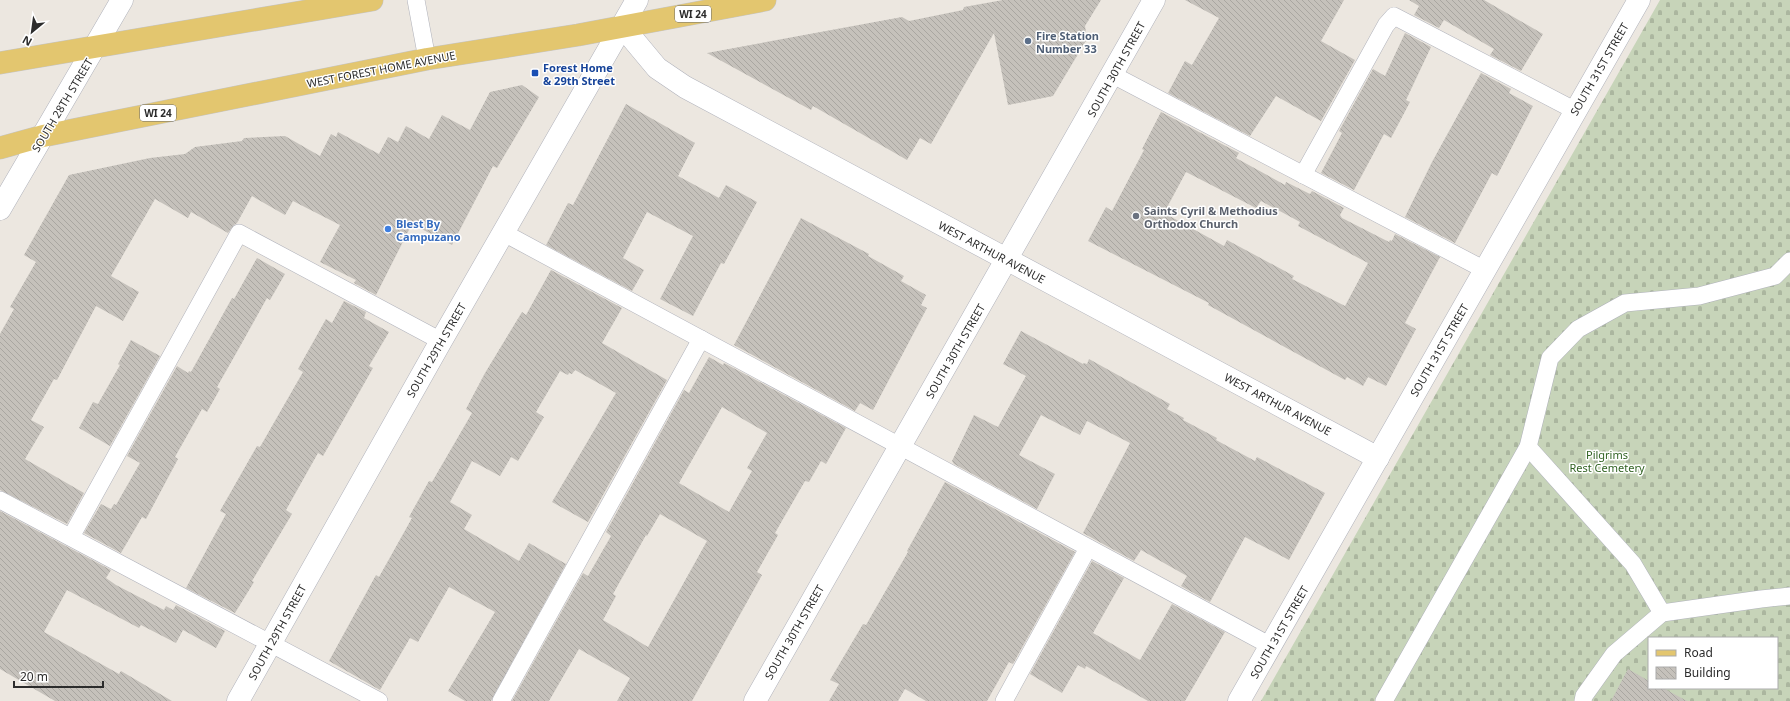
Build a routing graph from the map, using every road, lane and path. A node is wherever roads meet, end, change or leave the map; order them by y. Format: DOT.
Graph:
graph roads {
  1 [pos="122,0"];
  2 [pos="372,0"];
  3 [pos="416,0"];
  4 [pos="637,0"];
  5 [pos="765,0"];
  6 [pos="1154,0"];
  7 [pos="1639,0"];
  8 [pos="622,26"];
  9 [pos="97,45"];
  10 [pos="427,59"];
  11 [pos="0,62"];
  12 [pos="1113,75"];
  13 [pos="1576,111"];
  14 [pos="43,136"];
  15 [pos="0,148"];
  16 [pos="1303,175"];
  17 [pos="0,209"];
  18 [pos="504,233"];
  19 [pos="1006,260"];
  20 [pos="1790,261"];
  21 [pos="1485,270"];
  22 [pos="701,339"];
  23 [pos="441,341"];
  24 [pos="900,447"];
  25 [pos="1528,447"];
  26 [pos="1378,458"];
  27 [pos="0,500"];
  28 [pos="71,537"];
  29 [pos="1088,548"];
  30 [pos="1790,596"];
  31 [pos="1662,613"];
  32 [pos="271,643"];
  33 [pos="1271,646"];
  34 [pos="238,701"];
  35 [pos="379,701"];
  36 [pos="500,701"];
  37 [pos="755,701"];
  38 [pos="1004,701"];
  39 [pos="1239,701"];
  40 [pos="1384,701"];
  41 [pos="1583,701"];
  1 -- 9 [label="street, SOUTH 28TH STREET"];
  2 -- 9 [label="main road"];
  3 -- 10 [label="lane"];
  4 -- 8 [label="street, SOUTH 29TH STREET"];
  5 -- 8 [label="main road, WEST FOREST HOME AVENUE / WI 24"];
  6 -- 12 [label="street, SOUTH 30TH STREET"];
  7 -- 13 [label="street, SOUTH 31ST STREET"];
  8 -- 10 [label="main road, WEST FOREST HOME AVENUE / WI 24"];
  8 -- 18 [label="street, SOUTH 29TH STREET"];
  8 -- 19 [label="street, WEST ARTHUR AVENUE"];
  9 -- 11 [label="main road"];
  9 -- 14 [label="street, SOUTH 28TH STREET"];
  10 -- 14 [label="main road, WEST FOREST HOME AVENUE / WI 24"];
  12 -- 16 [label="lane"];
  12 -- 19 [label="street, SOUTH 30TH STREET"];
  13 -- 16 [label="lane"];
  13 -- 21 [label="street, SOUTH 31ST STREET"];
  14 -- 15 [label="main road, WEST FOREST HOME AVENUE / WI 24"];
  14 -- 17 [label="street, SOUTH 28TH STREET"];
  16 -- 21 [label="lane"];
  18 -- 22 [label="lane"];
  18 -- 23 [label="street, SOUTH 29TH STREET"];
  19 -- 24 [label="street, SOUTH 30TH STREET"];
  19 -- 26 [label="street, WEST ARTHUR AVENUE"];
  20 -- 25 [label="lane"];
  21 -- 26 [label="street, SOUTH 31ST STREET"];
  22 -- 24 [label="lane"];
  22 -- 36 [label="lane"];
  23 -- 28 [label="lane"];
  23 -- 32 [label="street, SOUTH 29TH STREET"];
  24 -- 29 [label="lane"];
  24 -- 37 [label="street, SOUTH 30TH STREET"];
  25 -- 31 [label="lane"];
  25 -- 40 [label="lane"];
  26 -- 33 [label="street, SOUTH 31ST STREET"];
  27 -- 28 [label="lane"];
  28 -- 32 [label="lane"];
  29 -- 33 [label="lane"];
  29 -- 38 [label="lane"];
  30 -- 31 [label="lane"];
  31 -- 41 [label="lane"];
  32 -- 34 [label="street, SOUTH 29TH STREET"];
  32 -- 35 [label="lane"];
  33 -- 39 [label="street, SOUTH 31ST STREET"];
}
